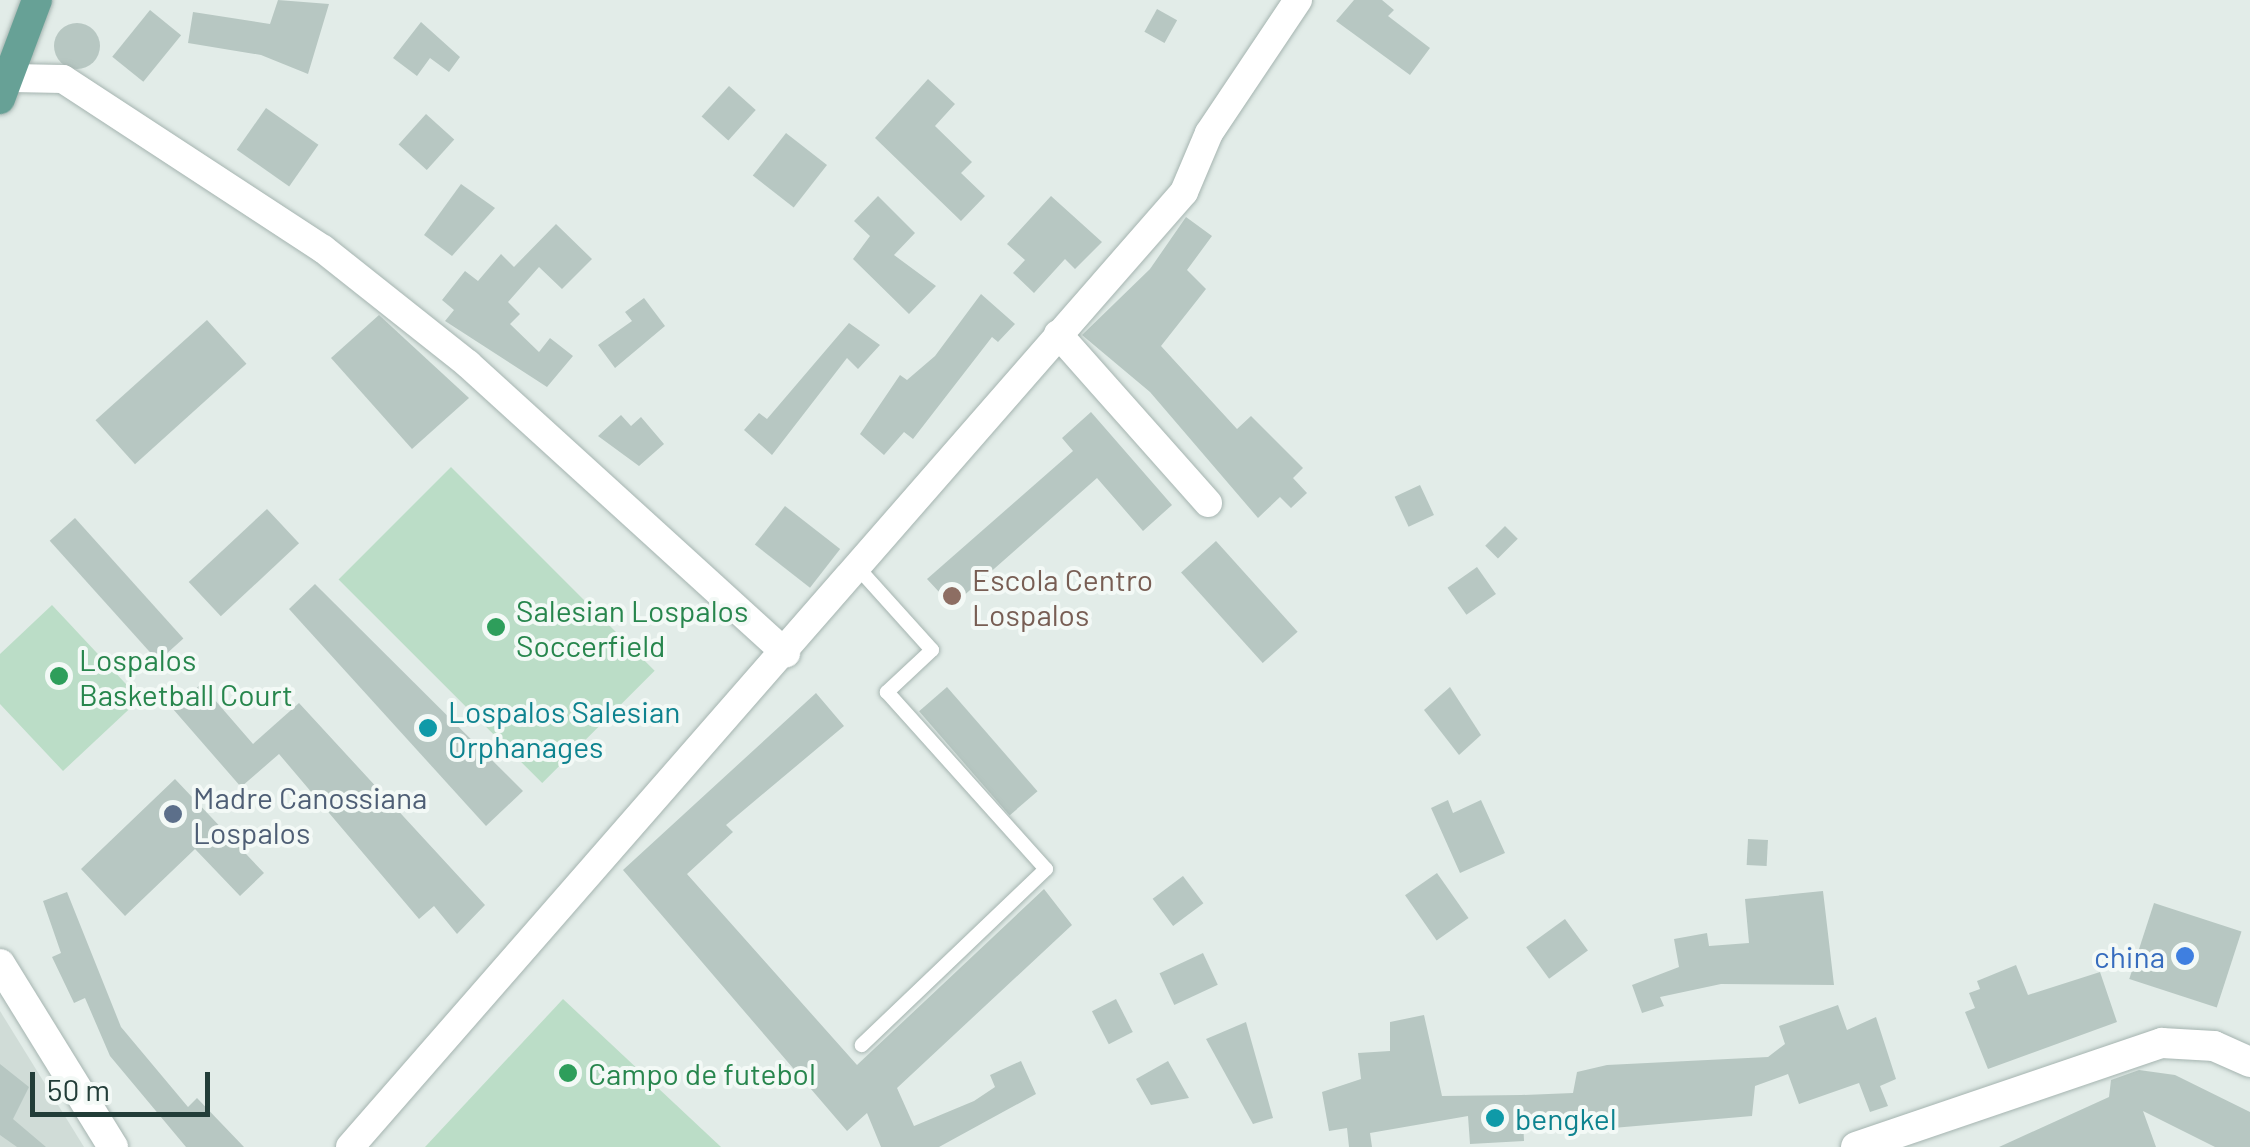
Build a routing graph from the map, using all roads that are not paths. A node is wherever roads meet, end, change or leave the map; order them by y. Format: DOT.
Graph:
graph roads {
  1 [pos="37,0"];
  2 [pos="1298,0"];
  3 [pos="6,88"];
  4 [pos="1058,334"];
  5 [pos="1208,503"];
  6 [pos="859,568"];
  7 [pos="786,653"];
  8 [pos="0,964"];
  9 [pos="862,1045"];
  10 [pos="2250,1062"];
  11 [pos="113,1147"];
  12 [pos="350,1147"];
  13 [pos="1856,1147"];
  1 -- 3 [label="main road"];
  2 -- 4 [label="street"];
  3 -- 7 [label="street"];
  4 -- 5 [label="street"];
  4 -- 6 [label="street"];
  6 -- 7 [label="street"];
  6 -- 9 [label="lane"];
  7 -- 12 [label="street"];
  8 -- 11 [label="street"];
  10 -- 13 [label="street"];
}
